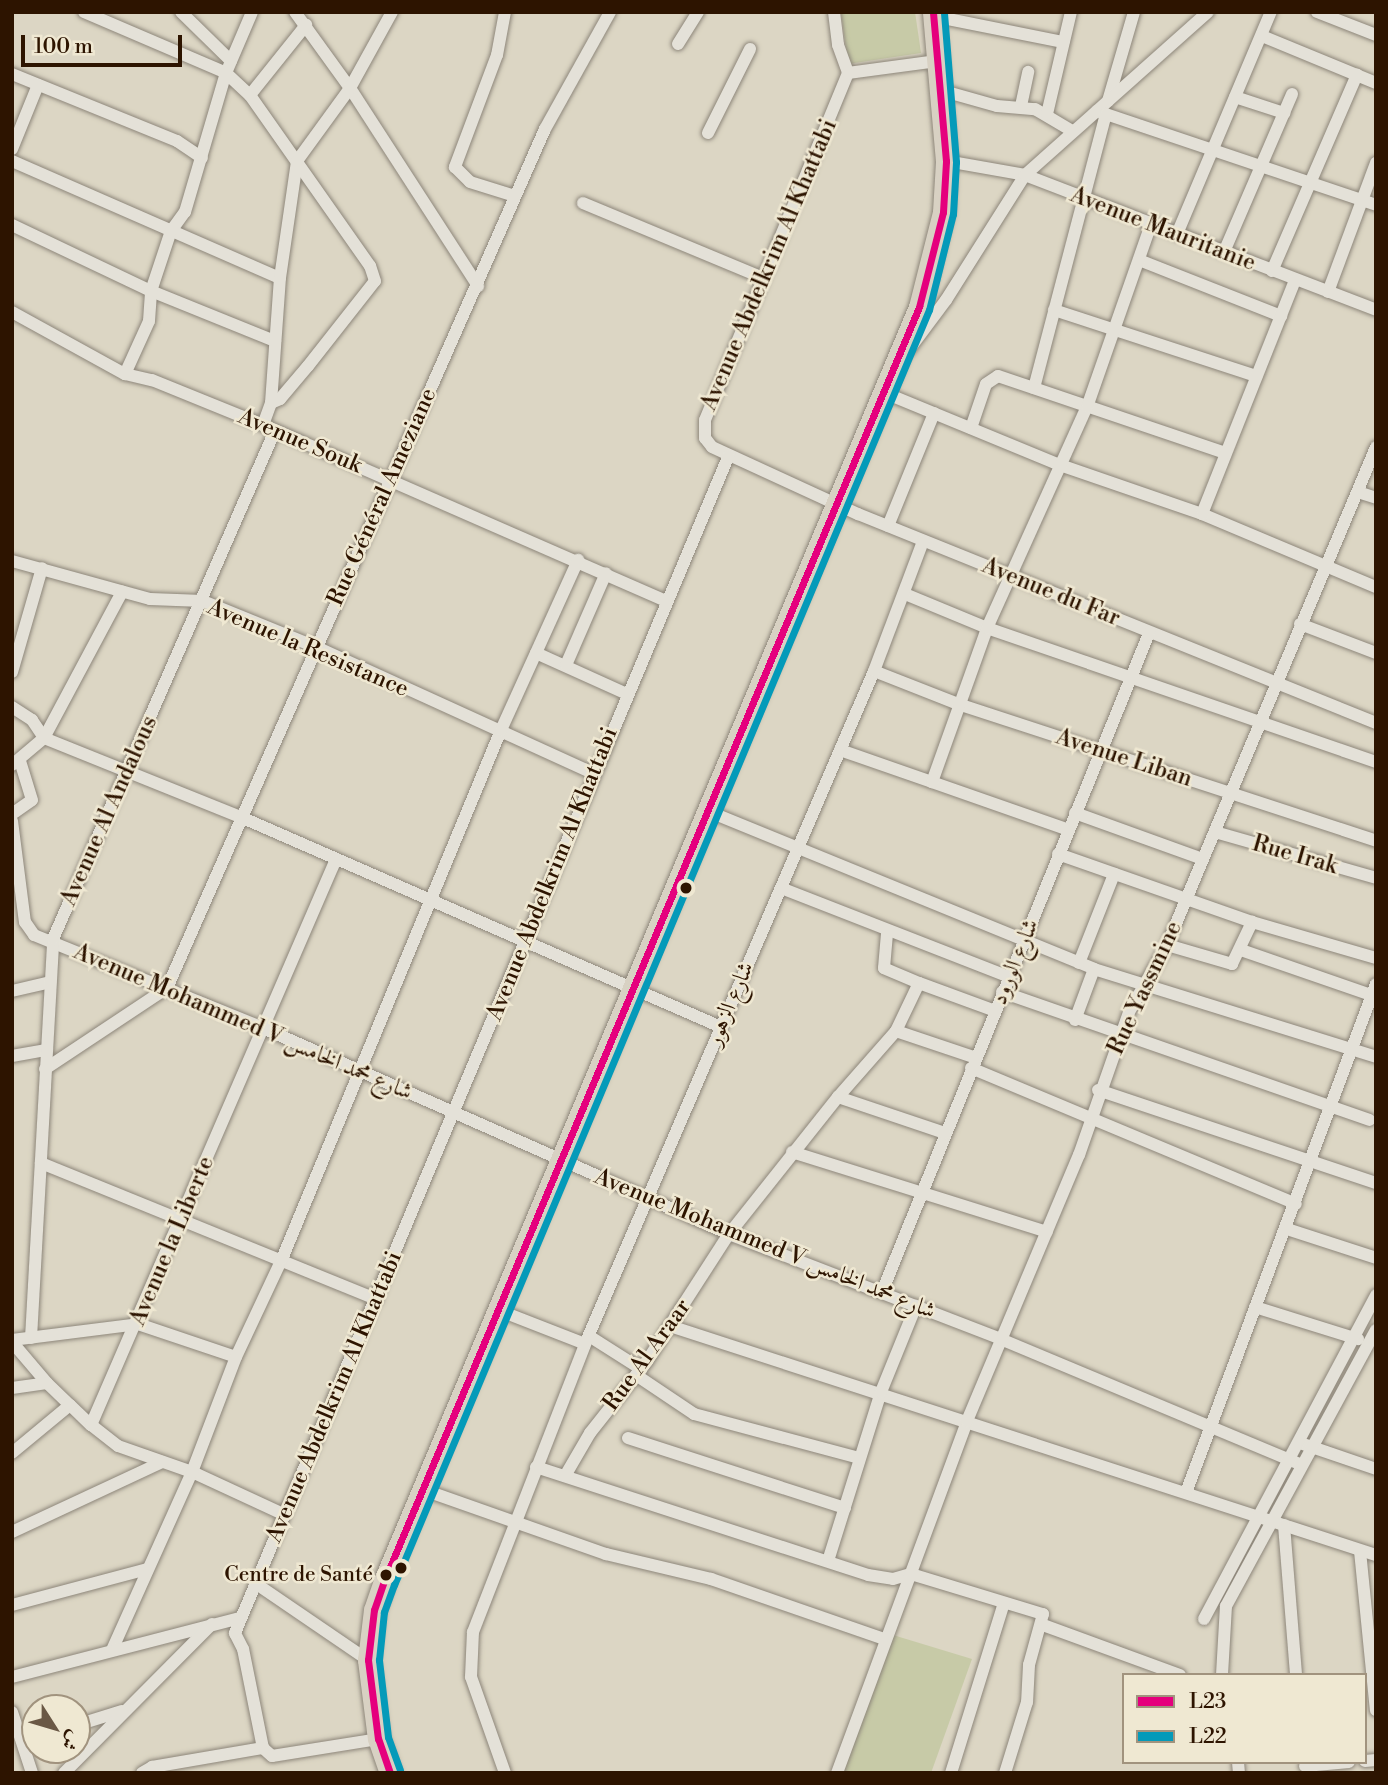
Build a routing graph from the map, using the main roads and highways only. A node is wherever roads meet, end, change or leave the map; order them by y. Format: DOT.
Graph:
graph roads {
  1 [pos="933,14"];
  2 [pos="382,1759"];
  1 -- 2 [label="main road"];
}
